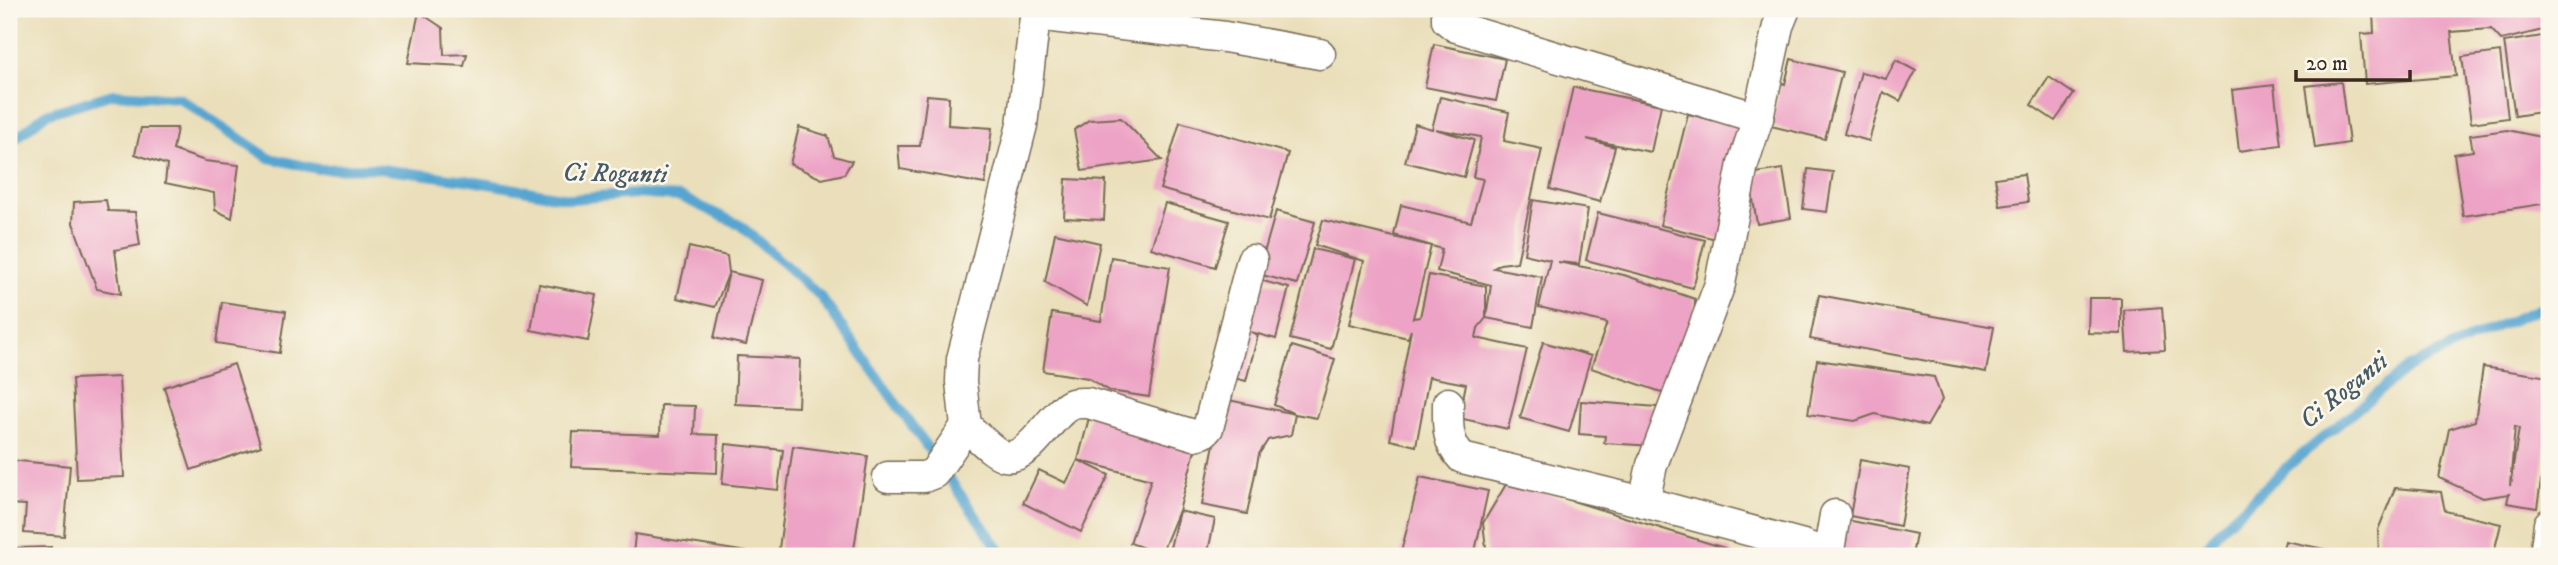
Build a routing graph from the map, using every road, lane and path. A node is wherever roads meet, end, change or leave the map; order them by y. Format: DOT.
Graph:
graph roads {
  1 [pos="1447,9"];
  2 [pos="1785,9"];
  3 [pos="1035,12"];
  4 [pos="1320,54"];
  5 [pos="1758,118"];
  6 [pos="1252,260"];
  7 [pos="1448,403"];
  8 [pos="959,437"];
  9 [pos="888,477"];
  10 [pos="1644,502"];
  11 [pos="1835,515"];
  12 [pos="2549,524"];
  13 [pos="1819,556"];
  14 [pos="1828,556"];
  15 [pos="2545,556"];
  1 -- 5 [label="street"];
  2 -- 5 [label="street"];
  3 -- 4 [label="street"];
  3 -- 8 [label="street"];
  5 -- 10 [label="street"];
  6 -- 8 [label="street"];
  7 -- 10 [label="street"];
  8 -- 9 [label="street"];
  10 -- 13 [label="street"];
  11 -- 14 [label="street"];
  12 -- 15 [label="street"];
}
